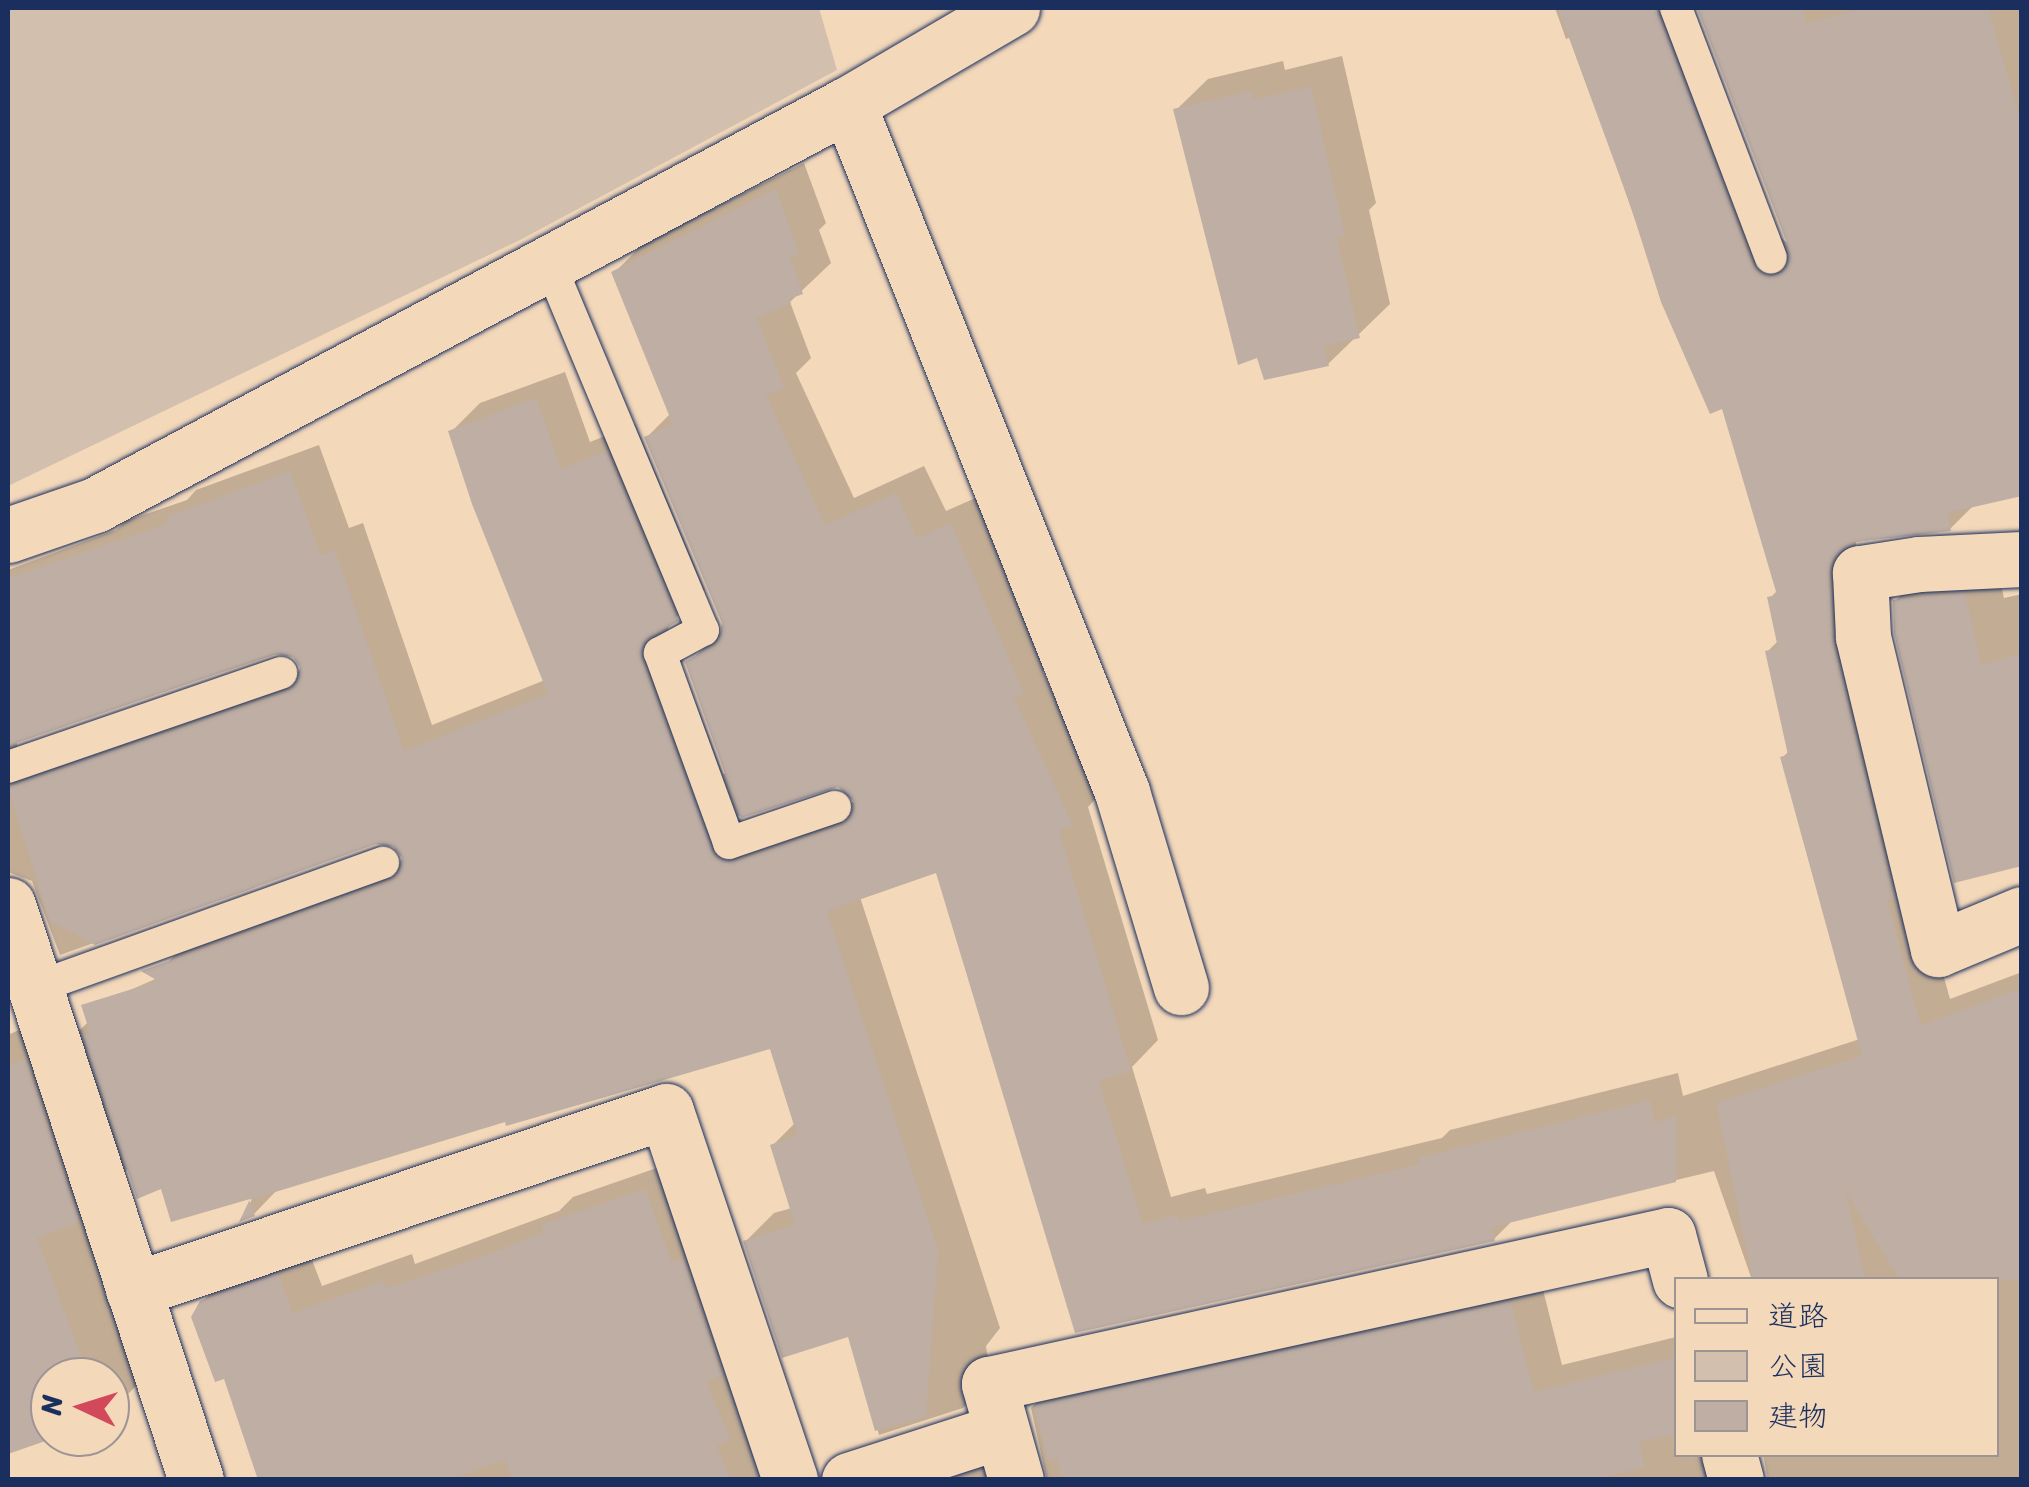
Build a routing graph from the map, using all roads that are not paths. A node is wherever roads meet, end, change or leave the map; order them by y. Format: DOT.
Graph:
graph roads {
  1 [pos="1012,8"];
  2 [pos="1676,8"];
  3 [pos="947,25"];
  4 [pos="848,104"];
  5 [pos="1771,258"];
  6 [pos="550,265"];
  7 [pos="8,535"];
  8 [pos="2022,559"];
  9 [pos="282,672"];
  10 [pos="8,767"];
  11 [pos="835,807"];
  12 [pos="383,863"];
  13 [pos="8,905"];
  14 [pos="2022,914"];
  15 [pos="1181,987"];
  16 [pos="28,1004"];
  17 [pos="1679,1277"];
  18 [pos="134,1290"];
  19 [pos="1009,1455"];
  20 [pos="196,1480"];
  21 [pos="790,1480"];
  22 [pos="849,1480"];
  1 -- 3 [label="street"];
  2 -- 5 [label="lane"];
  3 -- 4 [label="street"];
  4 -- 6 [label="street"];
  4 -- 15 [label="street"];
  6 -- 7 [label="street"];
  6 -- 11 [label="lane"];
  8 -- 14 [label="street"];
  9 -- 10 [label="lane"];
  12 -- 16 [label="lane"];
  13 -- 16 [label="street"];
  16 -- 18 [label="street"];
  17 -- 19 [label="street"];
  18 -- 20 [label="street"];
  18 -- 21 [label="street"];
  19 -- 22 [label="street"];
}
